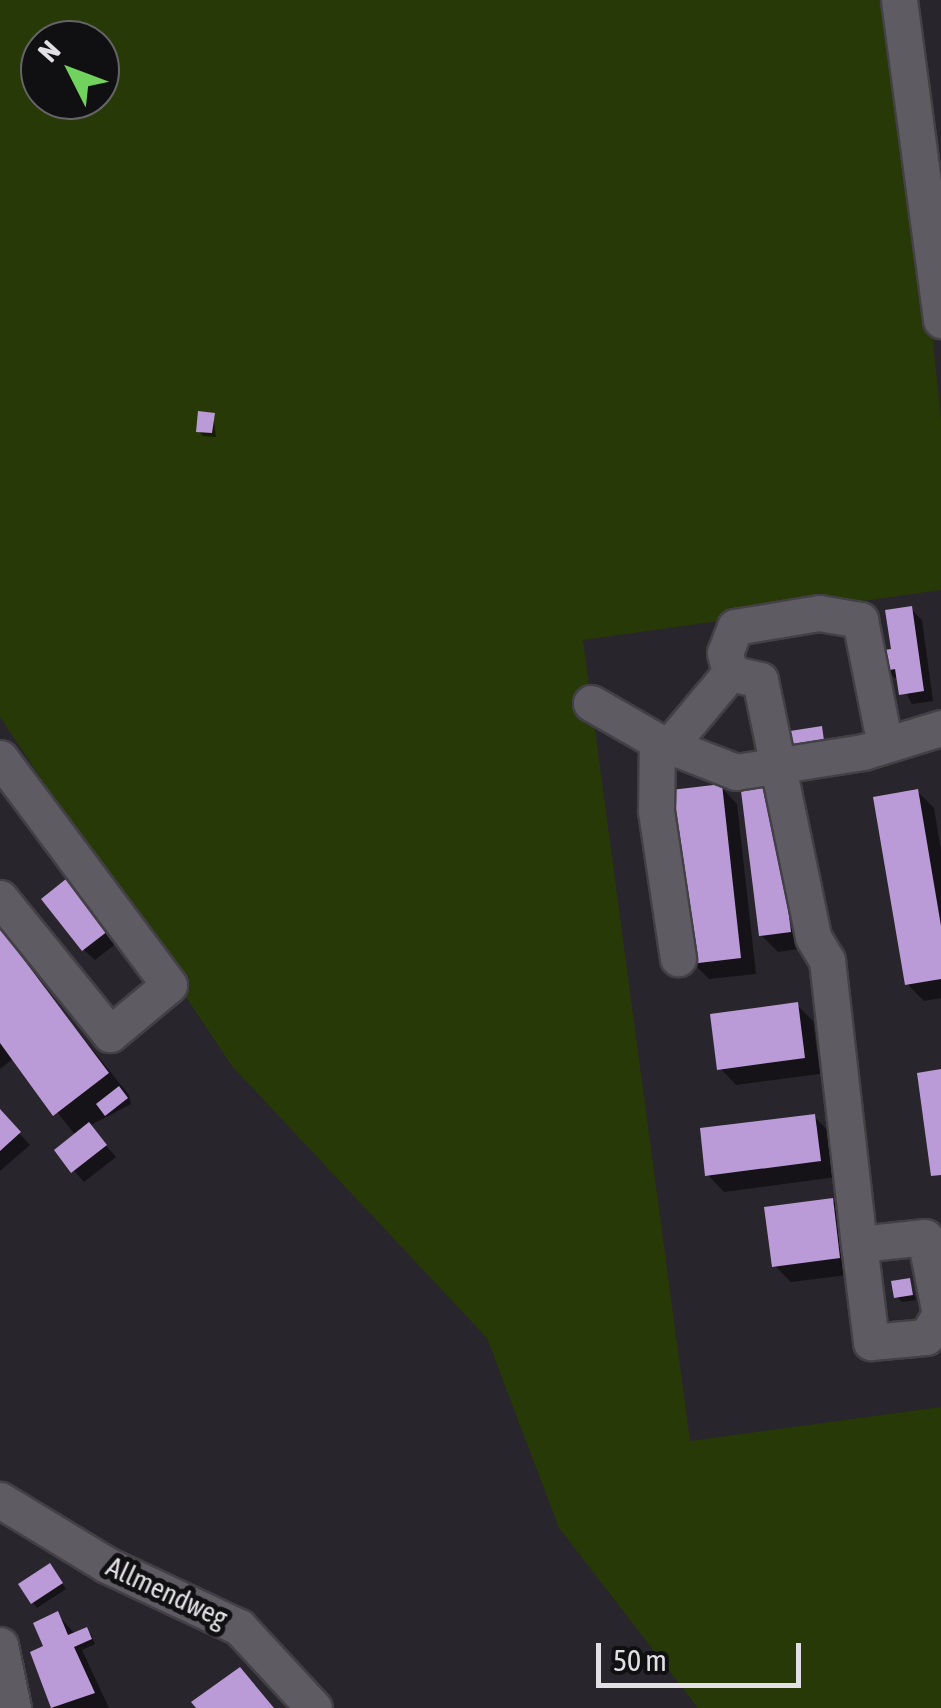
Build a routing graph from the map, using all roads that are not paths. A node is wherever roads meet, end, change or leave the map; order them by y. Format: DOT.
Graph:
graph roads {
  1 [pos="899,0"];
  2 [pos="941,320"];
  3 [pos="730,673"];
  4 [pos="591,703"];
  5 [pos="941,728"];
  6 [pos="663,744"];
  7 [pos="885,745"];
  8 [pos="0,758"];
  9 [pos="780,766"];
  10 [pos="0,898"];
  11 [pos="678,958"];
  12 [pos="860,1244"];
  13 [pos="940,1305"];
  14 [pos="0,1500"];
  15 [pos="0,1645"];
  16 [pos="13,1708"];
  17 [pos="314,1708"];
  1 -- 2 [label="street"];
  3 -- 6 [label="street"];
  3 -- 7 [label="street"];
  3 -- 9 [label="street"];
  4 -- 6 [label="street"];
  5 -- 7 [label="street"];
  6 -- 9 [label="street"];
  6 -- 11 [label="street"];
  7 -- 9 [label="street"];
  8 -- 10 [label="street"];
  9 -- 12 [label="street"];
  12 -- 13 [label="street"];
  12 -- 13 [label="street"];
  14 -- 17 [label="street, Allmendweg"];
  15 -- 16 [label="street"];
}
